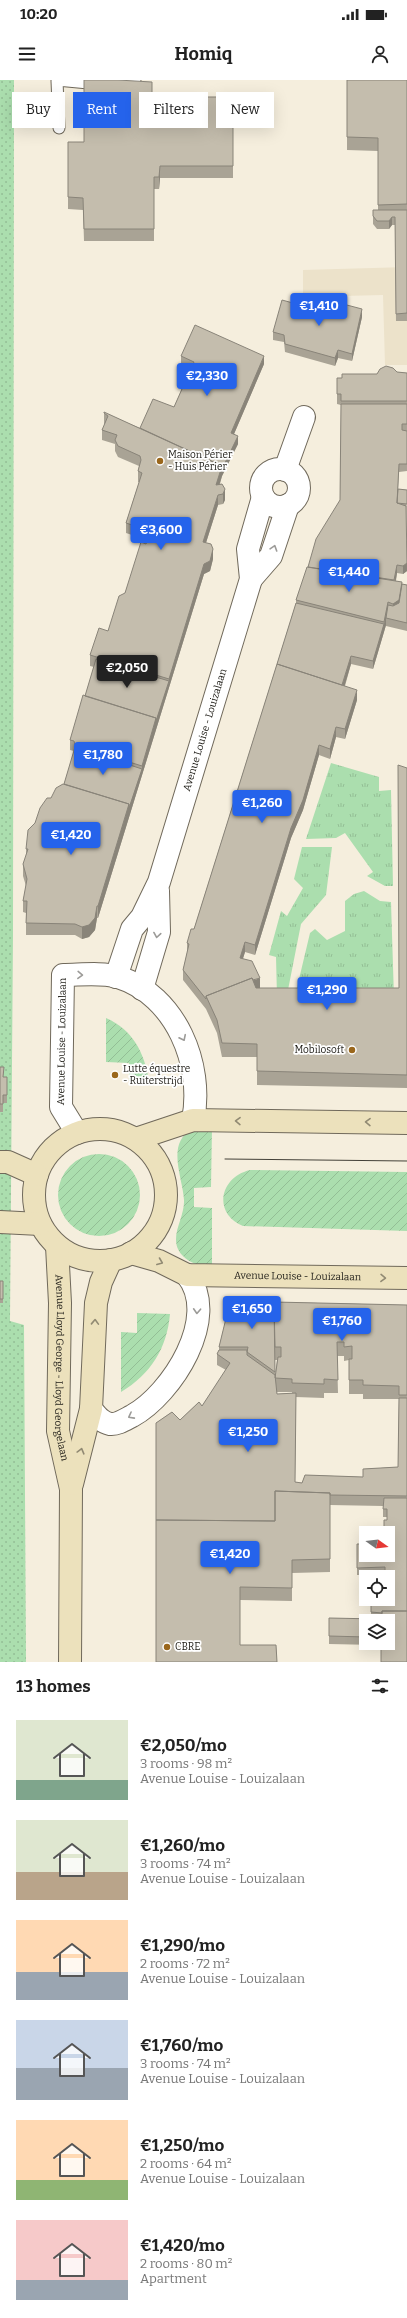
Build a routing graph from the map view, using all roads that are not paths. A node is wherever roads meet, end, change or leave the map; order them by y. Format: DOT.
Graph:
graph roads {
  1 [pos="135,80"];
  2 [pos="57,81"];
  3 [pos="57,92"];
  4 [pos="304,417"];
  5 [pos="285,470"];
  6 [pos="263,497"];
  7 [pos="288,505"];
  8 [pos="251,579"];
  9 [pos="159,882"];
  10 [pos="116,977"];
  11 [pos="142,989"];
  12 [pos="193,1120"];
  13 [pos="407,1123"];
  14 [pos="77,1133"];
  15 [pos="136,1139"];
  16 [pos="0,1162"];
  17 [pos="37,1175"];
  18 [pos="0,1222"];
  19 [pos="40,1224"];
  20 [pos="57,1246"];
  21 [pos="131,1253"];
  22 [pos="111,1260"];
  23 [pos="187,1274"];
  24 [pos="407,1278"];
  25 [pos="92,1409"];
  26 [pos="71,1489"];
  27 [pos="70,1662"];
  1 -- 2 [label="lane"];
  2 -- 3 [label="lane"];
  4 -- 5 [label="street"];
  5 -- 6 [label="street, Avenue Louise - Louizalaan"];
  5 -- 7 [label="street, Avenue Louise - Louizalaan"];
  6 -- 7 [label="street"];
  6 -- 8 [label="street, Avenue Louise - Louizalaan"];
  8 -- 7 [label="street, Avenue Louise - Louizalaan, one-way"];
  8 -- 9 [label="street, Avenue Louise - Louizalaan"];
  9 -- 10 [label="street, Avenue Louise - Louizalaan"];
  9 -- 11 [label="street, Avenue Louise - Louizalaan, one-way"];
  10 -- 11 [label="street, Avenue Louise - Louizalaan"];
  14 -- 10 [label="street, Avenue Louise - Louizalaan, one-way"];
  11 -- 12 [label="street, Avenue Louise - Louizalaan, one-way"];
  13 -- 12 [label="main road, one-way"];
  12 -- 15 [label="main road"];
  14 -- 15 [label="main road"];
  14 -- 17 [label="main road"];
  15 -- 21 [label="main road"];
  16 -- 17 [label="main road"];
  17 -- 19 [label="main road"];
  18 -- 19 [label="main road"];
  19 -- 20 [label="main road"];
  20 -- 22 [label="main road"];
  20 -- 26 [label="main road, Avenue Lloyd George - Lloyd Georgelaan"];
  21 -- 22 [label="main road"];
  21 -- 23 [label="main road, Avenue Louise - Louizalaan, one-way"];
  25 -- 22 [label="main road, Avenue Lloyd George - Lloyd Georgelaan, one-way"];
  23 -- 24 [label="main road, Avenue Louise - Louizalaan, one-way"];
  23 -- 25 [label="street, one-way"];
  26 -- 25 [label="main road, Avenue Lloyd George - Lloyd Georgelaan, one-way"];
  26 -- 27 [label="main road, Avenue Lloyd George - Lloyd Georgelaan"];
}
